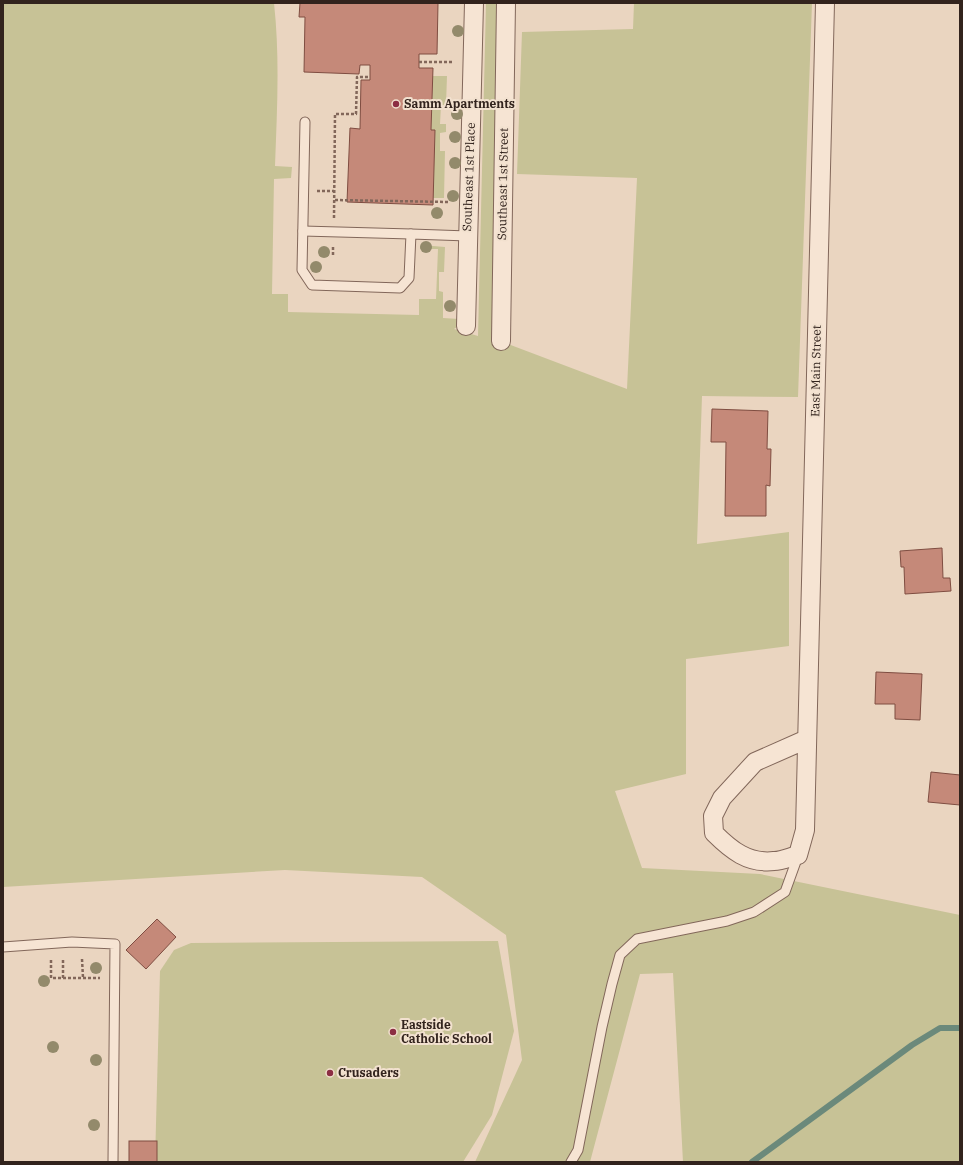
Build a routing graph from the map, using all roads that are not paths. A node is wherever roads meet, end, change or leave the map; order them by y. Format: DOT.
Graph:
graph roads {
  1 [pos="474,3"];
  2 [pos="506,3"];
  3 [pos="825,3"];
  4 [pos="305,122"];
  5 [pos="303,231"];
  6 [pos="411,234"];
  7 [pos="468,236"];
  8 [pos="466,326"];
  9 [pos="501,341"];
  10 [pos="807,739"];
  11 [pos="798,855"];
  12 [pos="3,947"];
  13 [pos="114,1162"];
  14 [pos="571,1162"];
  1 -- 7 [label="street, Southeast 1st Place"];
  2 -- 9 [label="street, Southeast 1st Street"];
  3 -- 10 [label="street, East Main Street"];
  4 -- 5 [label="lane"];
  5 -- 6 [label="lane"];
  5 -- 6 [label="lane"];
  6 -- 7 [label="lane"];
  7 -- 8 [label="street, Southeast 1st Place"];
  10 -- 11 [label="street, East Main Street"];
  10 -- 11 [label="street"];
  11 -- 14 [label="lane"];
  12 -- 13 [label="lane"];
}
